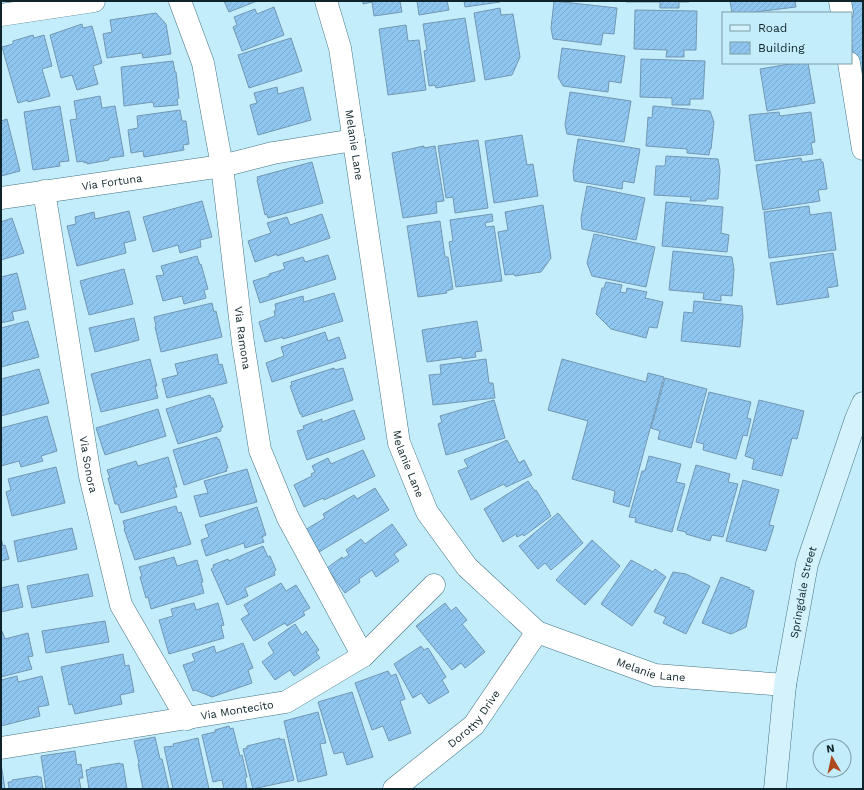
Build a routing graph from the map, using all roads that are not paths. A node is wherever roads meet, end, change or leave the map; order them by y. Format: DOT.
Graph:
graph roads {
  1 [pos="94,1"];
  2 [pos="180,1"];
  3 [pos="326,1"];
  4 [pos="840,1"];
  5 [pos="842,12"];
  6 [pos="1,15"];
  7 [pos="849,64"];
  8 [pos="354,140"];
  9 [pos="863,149"];
  10 [pos="222,166"];
  11 [pos="44,191"];
  12 [pos="1,198"];
  13 [pos="863,403"];
  14 [pos="434,585"];
  15 [pos="537,632"];
  16 [pos="363,656"];
  17 [pos="785,685"];
  18 [pos="187,719"];
  19 [pos="1,748"];
  20 [pos="394,789"];
  21 [pos="775,789"];
  1 -- 6 [label="street"];
  2 -- 10 [label="street, Via Ramona"];
  3 -- 8 [label="street, Melanie Lane"];
  4 -- 5 [label="street"];
  7 -- 9 [label="street"];
  8 -- 10 [label="street, Via Fortuna"];
  8 -- 15 [label="street, Melanie Lane"];
  10 -- 11 [label="street, Via Fortuna"];
  10 -- 16 [label="street, Via Ramona"];
  11 -- 12 [label="street, Via Fortuna"];
  11 -- 18 [label="street, Via Sonora"];
  13 -- 17 [label="main road, Springdale Street"];
  14 -- 16 [label="street, Via Montecito"];
  15 -- 17 [label="street, Melanie Lane"];
  15 -- 20 [label="street, Dorothy Drive"];
  16 -- 18 [label="street, Via Montecito"];
  17 -- 21 [label="main road, Springdale Street"];
  18 -- 19 [label="street, Via Montecito"];
}
